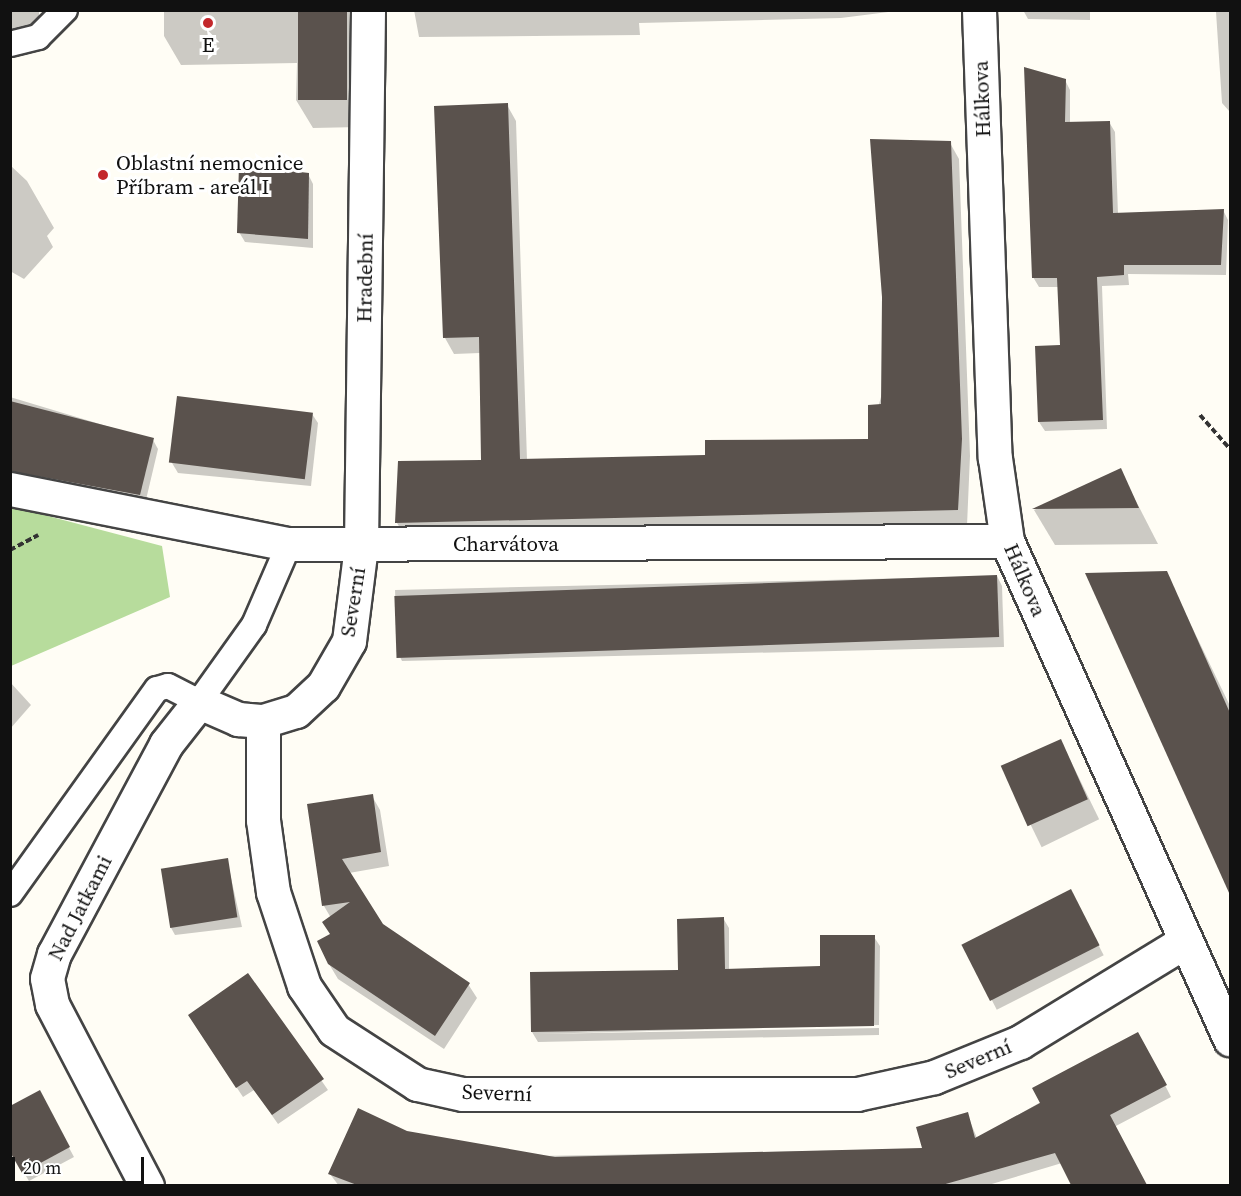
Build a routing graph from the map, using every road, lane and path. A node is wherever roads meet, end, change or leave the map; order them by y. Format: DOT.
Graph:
graph roads {
  1 [pos="65,10"];
  2 [pos="368,10"];
  3 [pos="979,10"];
  4 [pos="10,44"];
  5 [pos="1200,415"];
  6 [pos="1230,449"];
  7 [pos="10,489"];
  8 [pos="1007,541"];
  9 [pos="290,544"];
  10 [pos="361,546"];
  11 [pos="199,702"];
  12 [pos="263,721"];
  13 [pos="10,894"];
  14 [pos="1184,942"];
  15 [pos="1230,1039"];
  16 [pos="147,1185"];
  1 -- 4 [label="lane"];
  2 -- 10 [label="street, Hradební"];
  3 -- 8 [label="street, Hálkova"];
  5 -- 6 [label="path"];
  7 -- 9 [label="street, Charvátova"];
  8 -- 10 [label="street, Charvátova"];
  8 -- 14 [label="street, Hálkova"];
  9 -- 10 [label="street, Charvátova"];
  9 -- 11 [label="lane"];
  10 -- 12 [label="street, Severní"];
  11 -- 12 [label="street"];
  11 -- 13 [label="lane"];
  11 -- 16 [label="street, Nad Jatkami"];
  12 -- 14 [label="street, Severní"];
  14 -- 15 [label="street, Hálkova"];
}
